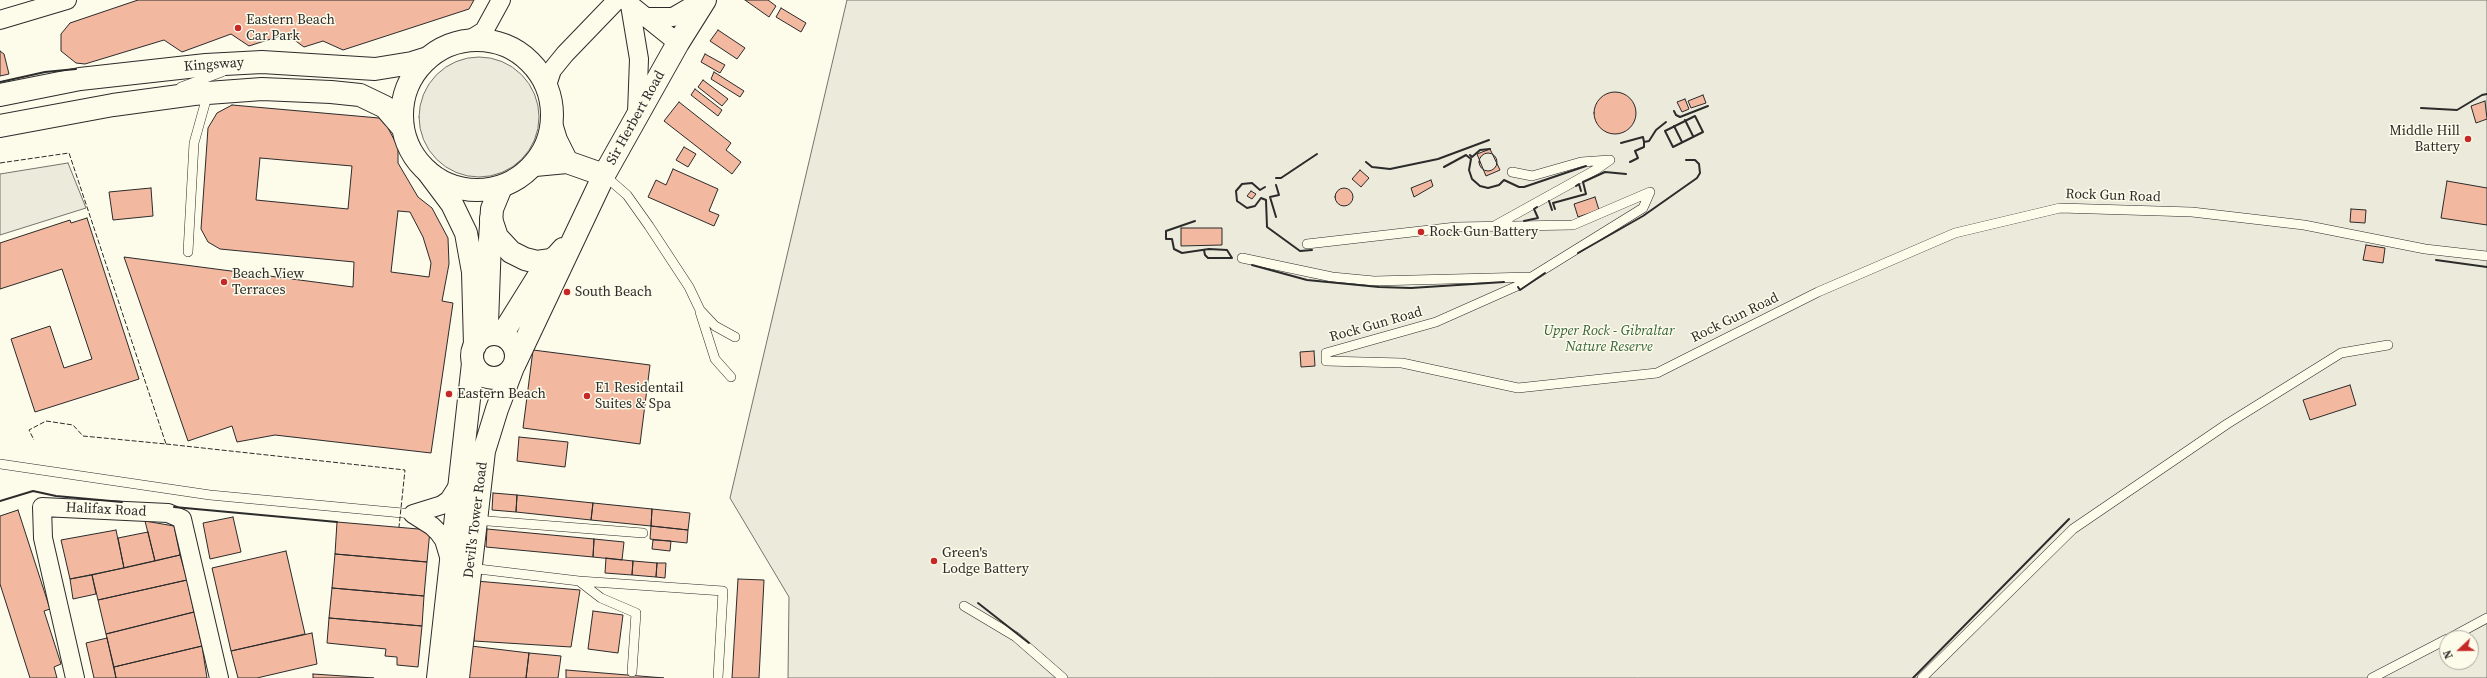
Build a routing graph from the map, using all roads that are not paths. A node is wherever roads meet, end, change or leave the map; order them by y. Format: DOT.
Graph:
graph roads {
  1 [pos="67,0"];
  2 [pos="501,0"];
  3 [pos="703,0"];
  4 [pos="624,2"];
  5 [pos="646,17"];
  6 [pos="0,20"];
  7 [pos="471,39"];
  8 [pos="678,43"];
  9 [pos="428,58"];
  10 [pos="241,62"];
  11 [pos="547,85"];
  12 [pos="208,93"];
  13 [pos="0,95"];
  14 [pos="156,99"];
  15 [pos="637,116"];
  16 [pos="0,126"];
  17 [pos="552,127"];
  18 [pos="403,128"];
  19 [pos="567,162"];
  20 [pos="534,165"];
  21 [pos="428,172"];
  22 [pos="1512,172"];
  23 [pos="604,175"];
  24 [pos="501,187"];
  25 [pos="491,219"];
  26 [pos="1495,226"];
  27 [pos="574,238"];
  28 [pos="1307,244"];
  29 [pos="188,252"];
  30 [pos="557,256"];
  31 [pos="2487,256"];
  32 [pos="1242,258"];
  33 [pos="1531,277"];
  34 [pos="700,310"];
  35 [pos="497,334"];
  36 [pos="735,337"];
  37 [pos="2388,345"];
  38 [pos="474,354"];
  39 [pos="515,364"];
  40 [pos="731,377"];
  41 [pos="0,464"];
  42 [pos="460,483"];
  43 [pos="413,514"];
  44 [pos="475,520"];
  45 [pos="644,533"];
  46 [pos="461,566"];
  47 [pos="579,581"];
  48 [pos="964,606"];
  49 [pos="2487,618"];
  50 [pos="2465,630"];
  51 [pos="2439,644"];
  52 [pos="632,672"];
  53 [pos="75,678"];
  54 [pos="219,678"];
  55 [pos="438,678"];
  56 [pos="458,678"];
  57 [pos="718,678"];
  58 [pos="1063,678"];
  59 [pos="1922,678"];
  60 [pos="2372,678"];
  1 -- 6 [label="street"];
  2 -- 7 [label="street"];
  3 -- 5 [label="street"];
  3 -- 8 [label="main road, Sir Herbert Road"];
  4 -- 5 [label="street"];
  4 -- 11 [label="street"];
  4 -- 15 [label="street"];
  5 -- 8 [label="street"];
  7 -- 9 [label="main road"];
  7 -- 11 [label="main road"];
  8 -- 15 [label="main road, Sir Herbert Road"];
  9 -- 10 [label="main road, Kingsway"];
  9 -- 18 [label="main road"];
  10 -- 13 [label="main road, Kingsway"];
  10 -- 14 [label="lane"];
  11 -- 17 [label="main road"];
  12 -- 14 [label="main road, Kingsway"];
  12 -- 18 [label="main road, Kingsway"];
  12 -- 29 [label="lane"];
  14 -- 16 [label="main road, Kingsway"];
  15 -- 23 [label="main road, Sir Herbert Road"];
  17 -- 19 [label="main road"];
  17 -- 20 [label="main road"];
  18 -- 21 [label="main road"];
  19 -- 20 [label="main road"];
  19 -- 23 [label="main road"];
  20 -- 24 [label="main road"];
  21 -- 24 [label="main road"];
  21 -- 38 [label="main road, Devil's Tower Road"];
  22 -- 26 [label="lane"];
  23 -- 27 [label="main road, Sir Herbert Road"];
  23 -- 34 [label="lane"];
  24 -- 25 [label="main road"];
  25 -- 30 [label="main road"];
  25 -- 35 [label="main road"];
  26 -- 28 [label="lane"];
  26 -- 33 [label="lane, Rock Gun Road"];
  27 -- 30 [label="main road"];
  27 -- 39 [label="main road, Devil's Tower Road"];
  30 -- 35 [label="main road"];
  31 -- 33 [label="lane, Rock Gun Road"];
  32 -- 33 [label="lane"];
  34 -- 36 [label="lane"];
  34 -- 40 [label="lane"];
  35 -- 38 [label="main road"];
  35 -- 39 [label="main road"];
  37 -- 59 [label="lane"];
  38 -- 39 [label="main road"];
  38 -- 42 [label="main road, Devil's Tower Road"];
  39 -- 44 [label="main road, Devil's Tower Road"];
  41 -- 43 [label="lane"];
  42 -- 43 [label="street"];
  42 -- 46 [label="main road, Devil's Tower Road"];
  43 -- 46 [label="street"];
  44 -- 45 [label="lane"];
  44 -- 46 [label="main road, Devil's Tower Road"];
  46 -- 47 [label="lane"];
  46 -- 55 [label="main road, Devil's Tower Road"];
  46 -- 56 [label="main road, Devil's Tower Road"];
  47 -- 52 [label="lane"];
  47 -- 57 [label="lane"];
  48 -- 58 [label="lane"];
  49 -- 50 [label="lane"];
  51 -- 60 [label="lane"];
  53 -- 54 [label="street, Halifax Road"];
}
